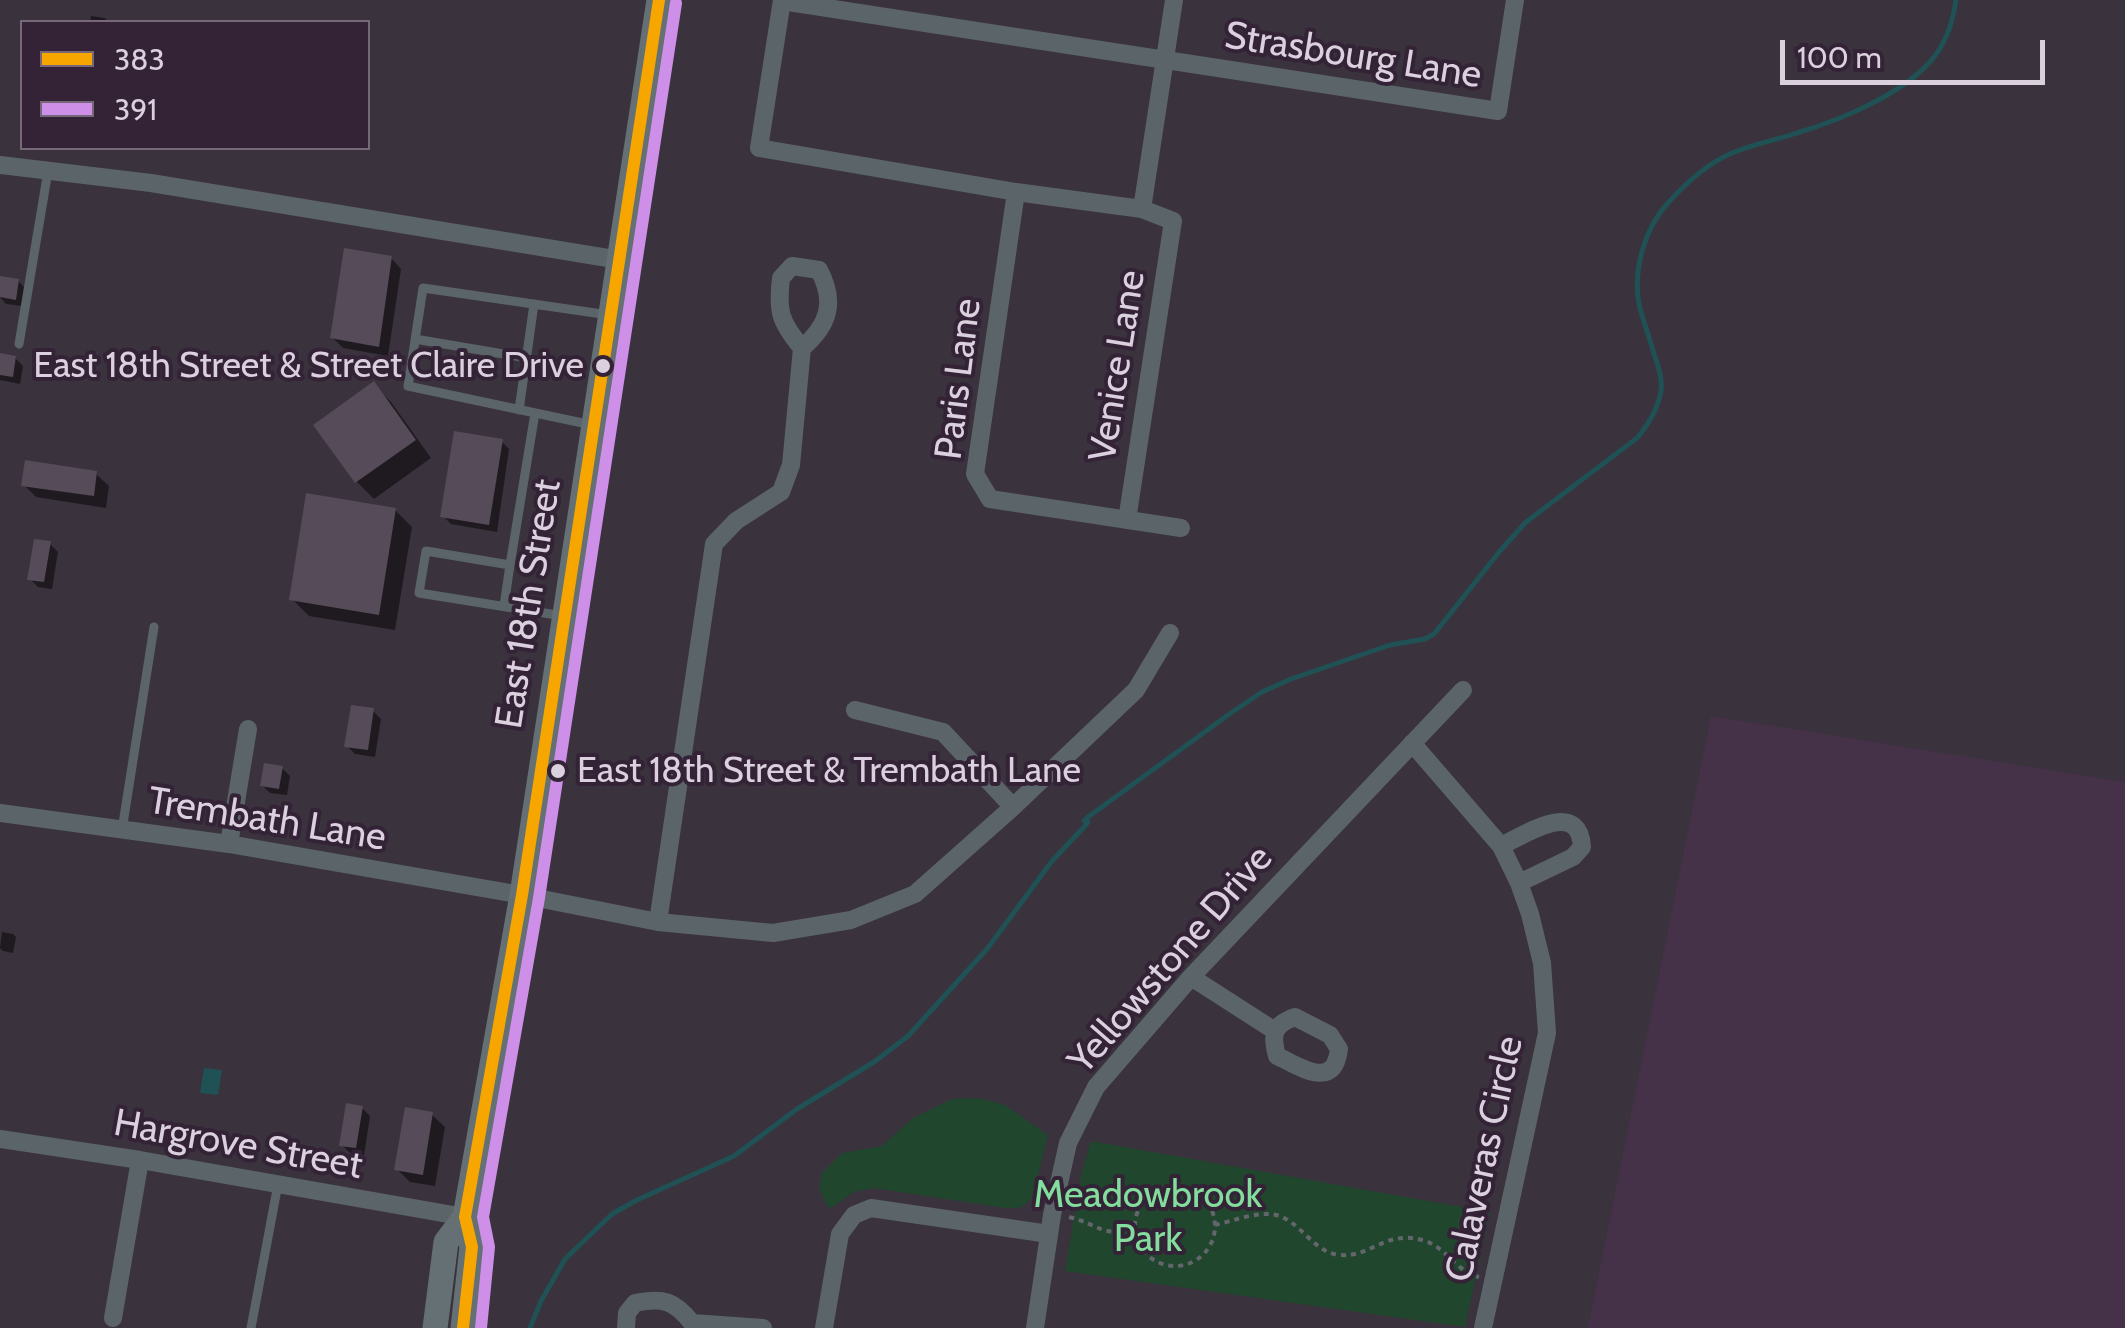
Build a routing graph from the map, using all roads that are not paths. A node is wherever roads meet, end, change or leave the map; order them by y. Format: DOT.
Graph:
graph roads {
  1 [pos="658,0"];
  2 [pos="1174,0"];
  3 [pos="1515,0"];
  4 [pos="782,1"];
  5 [pos="1164,60"];
  6 [pos="0,165"];
  7 [pos="48,171"];
  8 [pos="1016,192"];
  9 [pos="1142,209"];
  10 [pos="620,260"];
  11 [pos="534,304"];
  12 [pos="611,316"];
  13 [pos="415,339"];
  14 [pos="19,344"];
  15 [pos="802,348"];
  16 [pos="527,358"];
  17 [pos="519,410"];
  18 [pos="535,413"];
  19 [pos="594,426"];
  20 [pos="1127,520"];
  21 [pos="1180,528"];
  22 [pos="510,565"];
  23 [pos="504,606"];
  24 [pos="564,616"];
  25 [pos="154,628"];
  26 [pos="1170,633"];
  27 [pos="1463,690"];
  28 [pos="855,710"];
  29 [pos="248,729"];
  30 [pos="1412,744"];
  31 [pos="1012,807"];
  32 [pos="0,814"];
  33 [pos="122,830"];
  34 [pos="229,844"];
  35 [pos="1501,846"];
  36 [pos="1520,884"];
  37 [pos="522,896"];
  38 [pos="658,922"];
  39 [pos="1191,977"];
  40 [pos="1275,1031"];
  41 [pos="0,1138"];
  42 [pos="140,1160"];
  43 [pos="278,1184"];
  44 [pos="465,1218"];
  45 [pos="1049,1234"];
  46 [pos="113,1318"];
  47 [pos="691,1326"];
  48 [pos="252,1328"];
  49 [pos="435,1328"];
  50 [pos="463,1328"];
  51 [pos="626,1328"];
  52 [pos="762,1328"];
  53 [pos="824,1328"];
  54 [pos="1035,1328"];
  55 [pos="1483,1328"];
  1 -- 10 [label="main road, East 18th Street"];
  2 -- 5 [label="street"];
  3 -- 5 [label="street, Strasbourg Lane"];
  4 -- 5 [label="street, Strasbourg Lane"];
  4 -- 8 [label="street"];
  5 -- 9 [label="street"];
  6 -- 7 [label="street"];
  7 -- 10 [label="street"];
  7 -- 14 [label="lane"];
  8 -- 9 [label="street"];
  8 -- 20 [label="street, Paris Lane"];
  9 -- 20 [label="street, Venice Lane"];
  10 -- 12 [label="main road, East 18th Street"];
  11 -- 12 [label="lane"];
  11 -- 13 [label="lane"];
  11 -- 16 [label="lane"];
  12 -- 19 [label="main road, East 18th Street"];
  13 -- 16 [label="lane"];
  13 -- 17 [label="lane"];
  15 -- 38 [label="street"];
  16 -- 17 [label="lane"];
  17 -- 18 [label="lane"];
  18 -- 19 [label="lane"];
  18 -- 22 [label="lane"];
  19 -- 24 [label="main road, East 18th Street"];
  20 -- 21 [label="street, Paris Lane"];
  22 -- 23 [label="lane"];
  22 -- 23 [label="lane"];
  23 -- 24 [label="lane"];
  24 -- 37 [label="main road, East 18th Street"];
  25 -- 33 [label="lane"];
  26 -- 31 [label="street, Trembath Lane"];
  27 -- 30 [label="street, Yellowstone Drive"];
  28 -- 31 [label="street"];
  29 -- 34 [label="street"];
  30 -- 35 [label="street, Calaveras Circle"];
  30 -- 39 [label="street, Yellowstone Drive"];
  31 -- 38 [label="street, Trembath Lane"];
  32 -- 33 [label="street, Trembath Lane"];
  33 -- 34 [label="street, Trembath Lane"];
  34 -- 37 [label="street, Trembath Lane"];
  35 -- 36 [label="street, Calaveras Circle"];
  35 -- 36 [label="street"];
  36 -- 55 [label="street, Calaveras Circle"];
  37 -- 38 [label="street, Trembath Lane"];
  37 -- 44 [label="main road, East 18th Street"];
  39 -- 40 [label="street"];
  39 -- 45 [label="street, Yellowstone Drive"];
  41 -- 42 [label="street, Hargrove Street"];
  42 -- 43 [label="street, Hargrove Street"];
  42 -- 46 [label="street"];
  43 -- 44 [label="street, Hargrove Street"];
  43 -- 48 [label="lane"];
  44 -- 49 [label="main road, East 18th Street"];
  44 -- 50 [label="main road, East 18th Street"];
  45 -- 53 [label="street"];
  45 -- 54 [label="street, Yellowstone Drive"];
  47 -- 51 [label="street"];
  47 -- 52 [label="street"];
}
